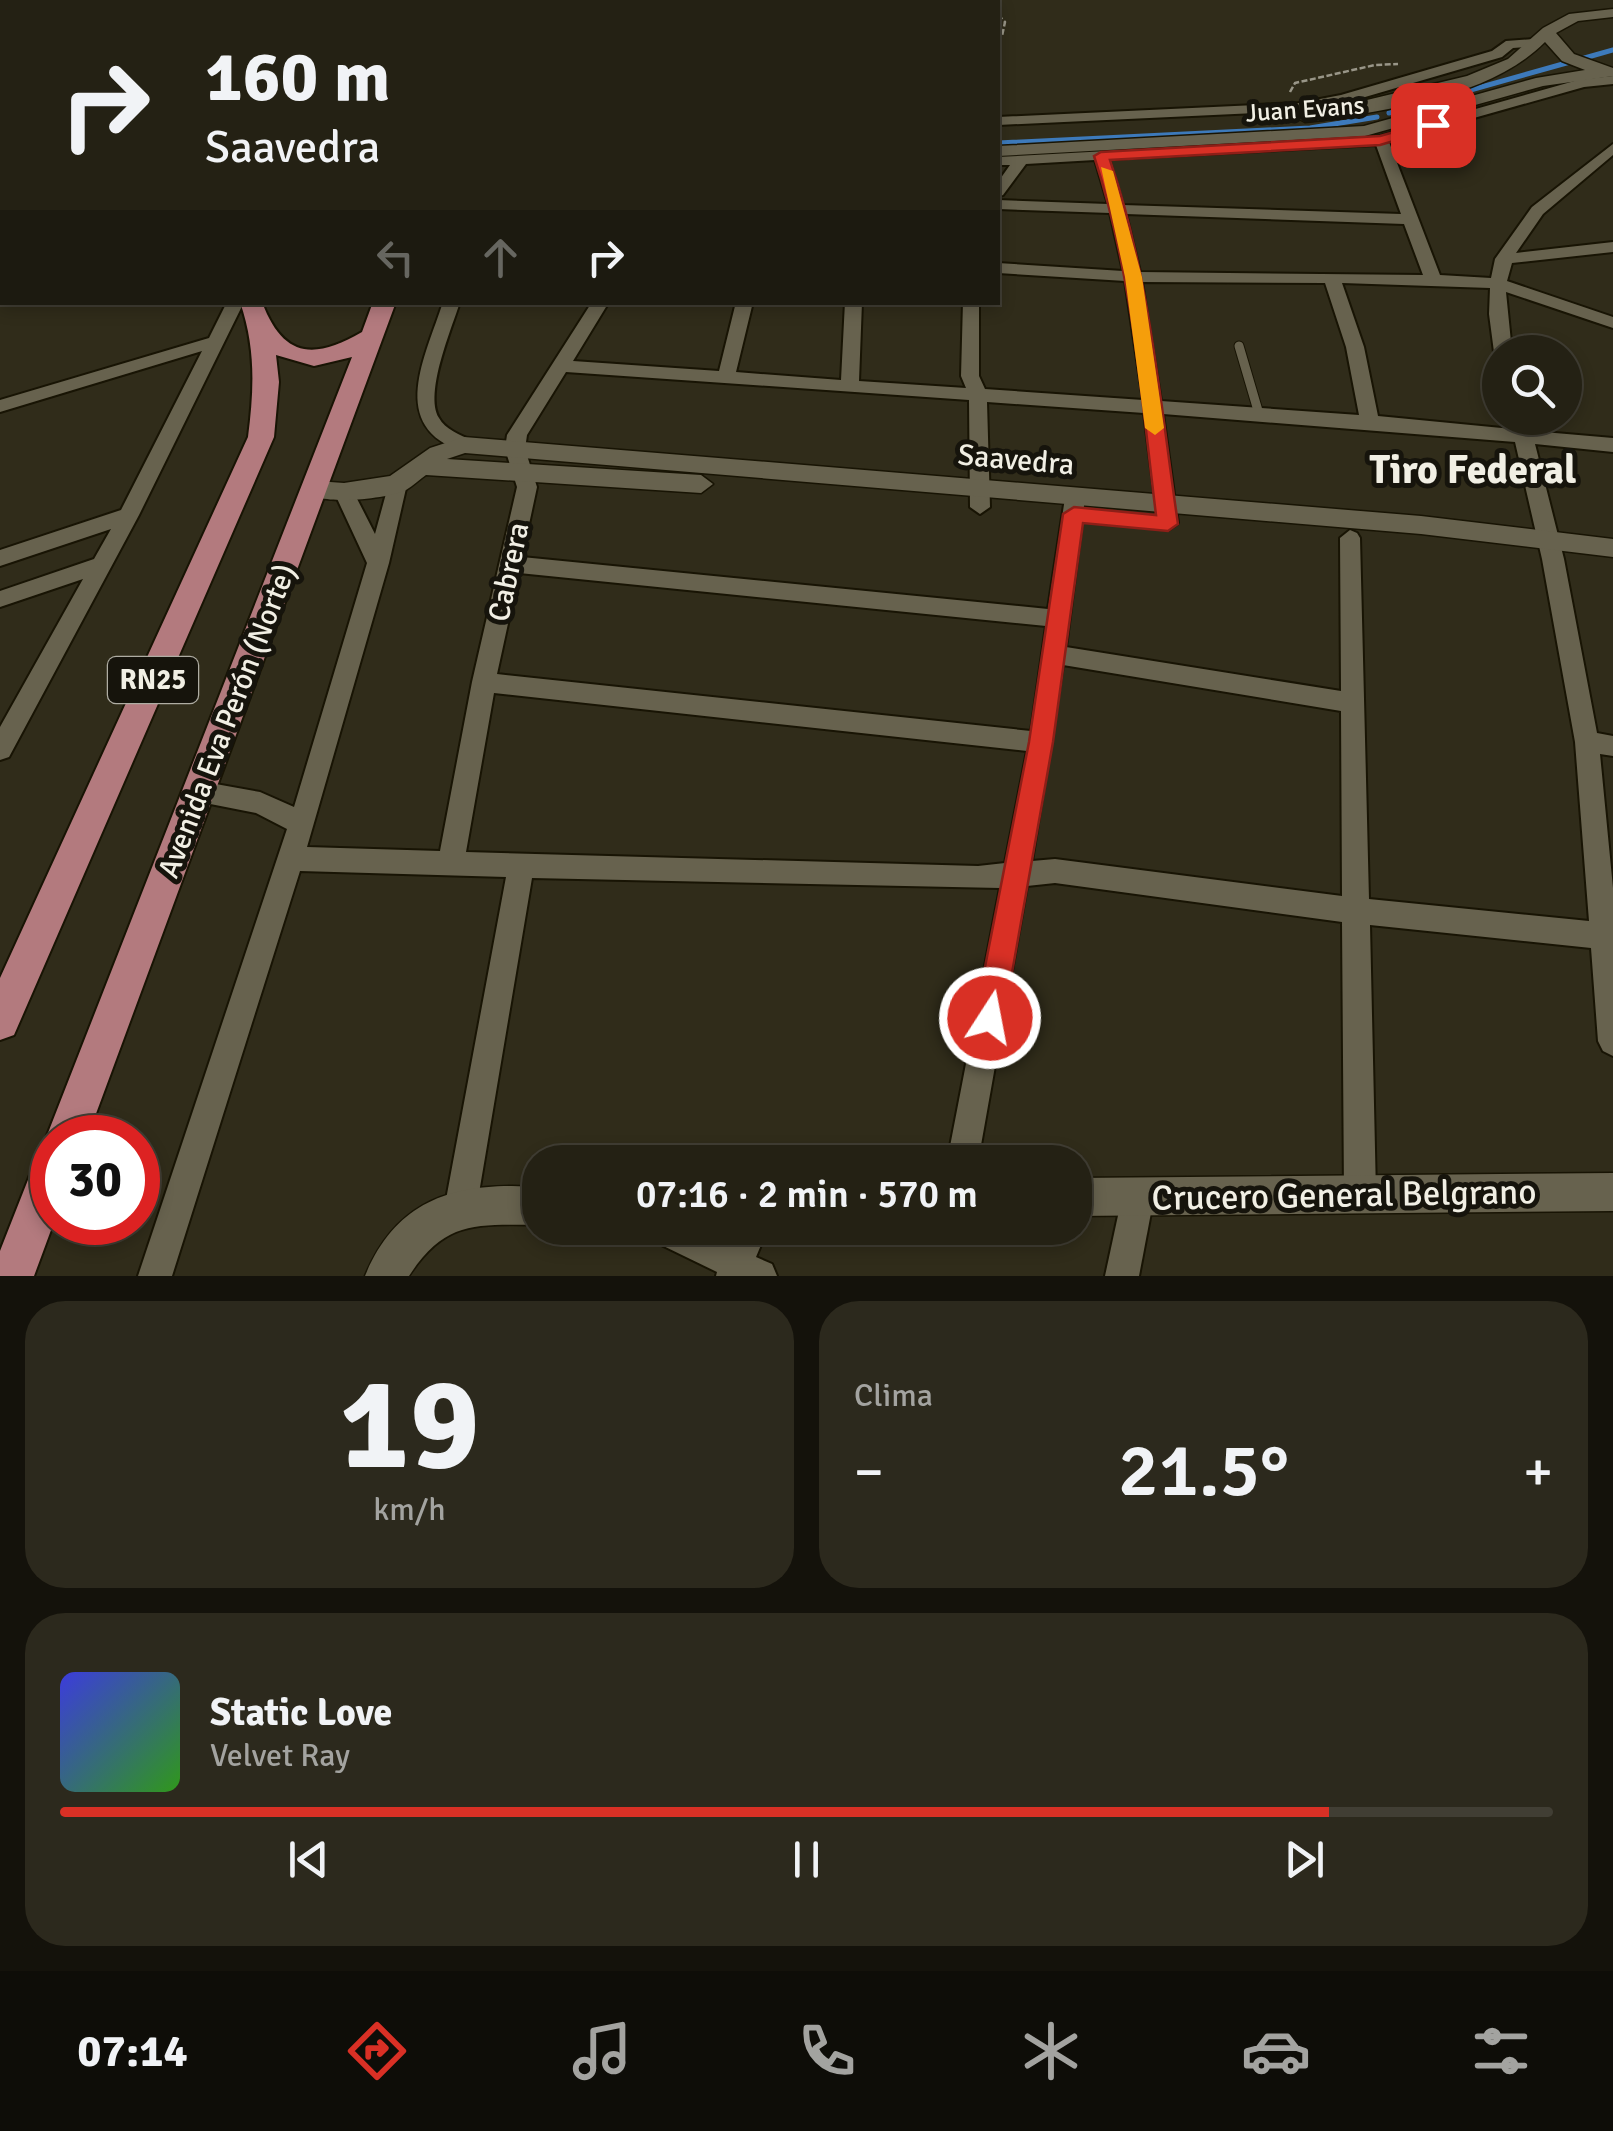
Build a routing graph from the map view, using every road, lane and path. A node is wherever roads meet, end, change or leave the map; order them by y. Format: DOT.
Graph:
graph roads {
  1 [pos="1608,12"];
  2 [pos="1541,37"];
  3 [pos="1407,64"];
  4 [pos="1612,75"];
  5 [pos="1282,95"];
  6 [pos="1000,121"];
  7 [pos="1000,133"];
  8 [pos="1380,140"];
  9 [pos="1613,148"];
  10 [pos="1000,151"];
  11 [pos="1101,156"];
  12 [pos="1020,160"];
  13 [pos="1000,161"];
  14 [pos="1000,189"];
  15 [pos="1000,205"];
  16 [pos="1118,208"];
  17 [pos="1409,219"];
  18 [pos="1613,247"];
  19 [pos="1503,259"];
  20 [pos="1000,268"];
  21 [pos="1134,277"];
  22 [pos="1332,278"];
  23 [pos="1433,279"];
  24 [pos="1498,283"];
  25 [pos="234,305"];
  26 [pos="384,305"];
  27 [pos="451,305"];
  28 [pos="599,305"];
  29 [pos="744,305"];
  30 [pos="854,305"];
  31 [pos="971,305"];
  32 [pos="256,316"];
  33 [pos="1613,323"];
  34 [pos="1499,335"];
  35 [pos="372,336"];
  36 [pos="214,342"];
  37 [pos="1239,346"];
  38 [pos="560,366"];
  39 [pos="726,378"];
  40 [pos="850,386"];
  41 [pos="978,395"];
  42 [pos="0,406"];
  43 [pos="1152,407"];
  44 [pos="1259,414"];
  45 [pos="1370,422"];
  46 [pos="1482,426"];
  47 [pos="1523,435"];
  48 [pos="1562,435"];
  49 [pos="464,444"];
  50 [pos="1613,445"];
  51 [pos="518,459"];
  52 [pos="418,466"];
  53 [pos="397,484"];
  54 [pos="330,491"];
  55 [pos="980,498"];
  56 [pos="1074,506"];
  57 [pos="1167,514"];
  58 [pos="130,515"];
  59 [pos="1350,538"];
  60 [pos="1613,548"];
  61 [pos="1551,550"];
  62 [pos="0,558"];
  63 [pos="378,562"];
  64 [pos="512,564"];
  65 [pos="102,565"];
  66 [pos="1613,566"];
  67 [pos="0,599"];
  68 [pos="1058,619"];
  69 [pos="1053,654"];
  70 [pos="484,682"];
  71 [pos="1352,703"];
  72 [pos="1041,742"];
  73 [pos="1587,742"];
  74 [pos="1613,746"];
  75 [pos="0,750"];
  76 [pos="199,792"];
  77 [pos="300,822"];
  78 [pos="291,859"];
  79 [pos="451,864"];
  80 [pos="522,867"];
  81 [pos="1017,874"];
  82 [pos="1358,910"];
  83 [pos="1609,937"];
  84 [pos="0,1021"];
  85 [pos="1613,1041"];
  86 [pos="75,1115"];
  87 [pos="965,1145"];
  88 [pos="1613,1192"];
  89 [pos="1360,1194"];
  90 [pos="1138,1197"];
  91 [pos="1092,1198"];
  92 [pos="461,1205"];
  93 [pos="522,1206"];
  94 [pos="30,1229"];
  95 [pos="692,1245"];
  96 [pos="749,1245"];
  97 [pos="743,1272"];
  98 [pos="12,1276"];
  99 [pos="155,1276"];
  100 [pos="384,1276"];
  101 [pos="1122,1276"];
  1 -- 2 [label="street"];
  2 -- 4 [label="street"];
  2 -- 6 [label="street, Juan Evans"];
  2 -- 7 [label="street, Juan Evans"];
  3 -- 5 [label="path"];
  4 -- 8 [label="street, Juan Evans"];
  4 -- 10 [label="street, Juan Evans"];
  8 -- 11 [label="street, Juan Evans"];
  8 -- 17 [label="street"];
  9 -- 19 [label="street"];
  11 -- 12 [label="street, Juan Evans"];
  11 -- 16 [label="street"];
  12 -- 13 [label="street, Juan Evans"];
  12 -- 14 [label="street"];
  15 -- 16 [label="street"];
  16 -- 17 [label="street"];
  16 -- 21 [label="street"];
  17 -- 23 [label="street"];
  18 -- 19 [label="street"];
  19 -- 24 [label="street"];
  20 -- 21 [label="street"];
  21 -- 22 [label="street"];
  21 -- 43 [label="street"];
  22 -- 23 [label="street"];
  22 -- 45 [label="street"];
  23 -- 24 [label="street"];
  24 -- 33 [label="street"];
  24 -- 34 [label="street"];
  25 -- 36 [label="street"];
  26 -- 35 [label="main road, Avenida Eva Perón (Norte) / RN25"];
  27 -- 49 [label="street"];
  28 -- 38 [label="street, Cabrera"];
  29 -- 39 [label="street"];
  30 -- 40 [label="street"];
  31 -- 41 [label="street"];
  32 -- 35 [label="main road"];
  32 -- 84 [label="main road, RN25"];
  35 -- 54 [label="main road, Avenida Eva Perón (Norte) / RN25"];
  36 -- 42 [label="street"];
  36 -- 58 [label="street"];
  37 -- 44 [label="lane"];
  38 -- 39 [label="street"];
  38 -- 51 [label="street, Cabrera"];
  39 -- 40 [label="street"];
  40 -- 41 [label="street"];
  41 -- 43 [label="street"];
  41 -- 55 [label="street"];
  43 -- 44 [label="street"];
  43 -- 57 [label="street"];
  44 -- 45 [label="street"];
  45 -- 46 [label="street"];
  47 -- 61 [label="street"];
  48 -- 50 [label="street"];
  49 -- 51 [label="street, Saavedra"];
  49 -- 52 [label="street"];
  51 -- 52 [label="street, Saavedra"];
  51 -- 55 [label="street, Saavedra"];
  51 -- 64 [label="street, Cabrera"];
  52 -- 53 [label="street"];
  53 -- 54 [label="street"];
  53 -- 63 [label="street"];
  54 -- 63 [label="street"];
  54 -- 76 [label="main road, Avenida Eva Perón (Norte) / RN25"];
  55 -- 56 [label="street, Saavedra"];
  56 -- 57 [label="street, Saavedra"];
  56 -- 68 [label="street"];
  57 -- 59 [label="street, Saavedra"];
  57 -- 61 [label="street, Saavedra"];
  58 -- 62 [label="street"];
  58 -- 65 [label="street"];
  59 -- 61 [label="street, Saavedra"];
  59 -- 71 [label="street"];
  60 -- 61 [label="street, Saavedra"];
  61 -- 66 [label="street, Saavedra"];
  61 -- 73 [label="street"];
  63 -- 77 [label="street"];
  64 -- 68 [label="street"];
  64 -- 70 [label="street, Cabrera"];
  65 -- 67 [label="street"];
  65 -- 75 [label="street"];
  68 -- 69 [label="street"];
  69 -- 71 [label="street"];
  69 -- 72 [label="street"];
  70 -- 72 [label="street"];
  70 -- 79 [label="street, Cabrera"];
  71 -- 82 [label="street"];
  72 -- 81 [label="street"];
  73 -- 74 [label="street"];
  73 -- 83 [label="street"];
  76 -- 77 [label="street"];
  76 -- 86 [label="main road, Avenida Eva Perón (Norte) / RN25"];
  77 -- 78 [label="street"];
  78 -- 79 [label="street"];
  78 -- 99 [label="street"];
  79 -- 80 [label="street"];
  80 -- 81 [label="street"];
  80 -- 92 [label="street"];
  81 -- 82 [label="street"];
  81 -- 87 [label="street"];
  82 -- 83 [label="street"];
  82 -- 89 [label="street"];
  83 -- 85 [label="street"];
  88 -- 89 [label="street, Crucero General Belgrano"];
  89 -- 90 [label="street, Crucero General Belgrano"];
  90 -- 91 [label="street, Crucero General Belgrano"];
  90 -- 101 [label="street"];
  92 -- 93 [label="street"];
  92 -- 100 [label="street"];
  94 -- 98 [label="main road"];
  95 -- 97 [label="street"];
  96 -- 97 [label="street"];
}
